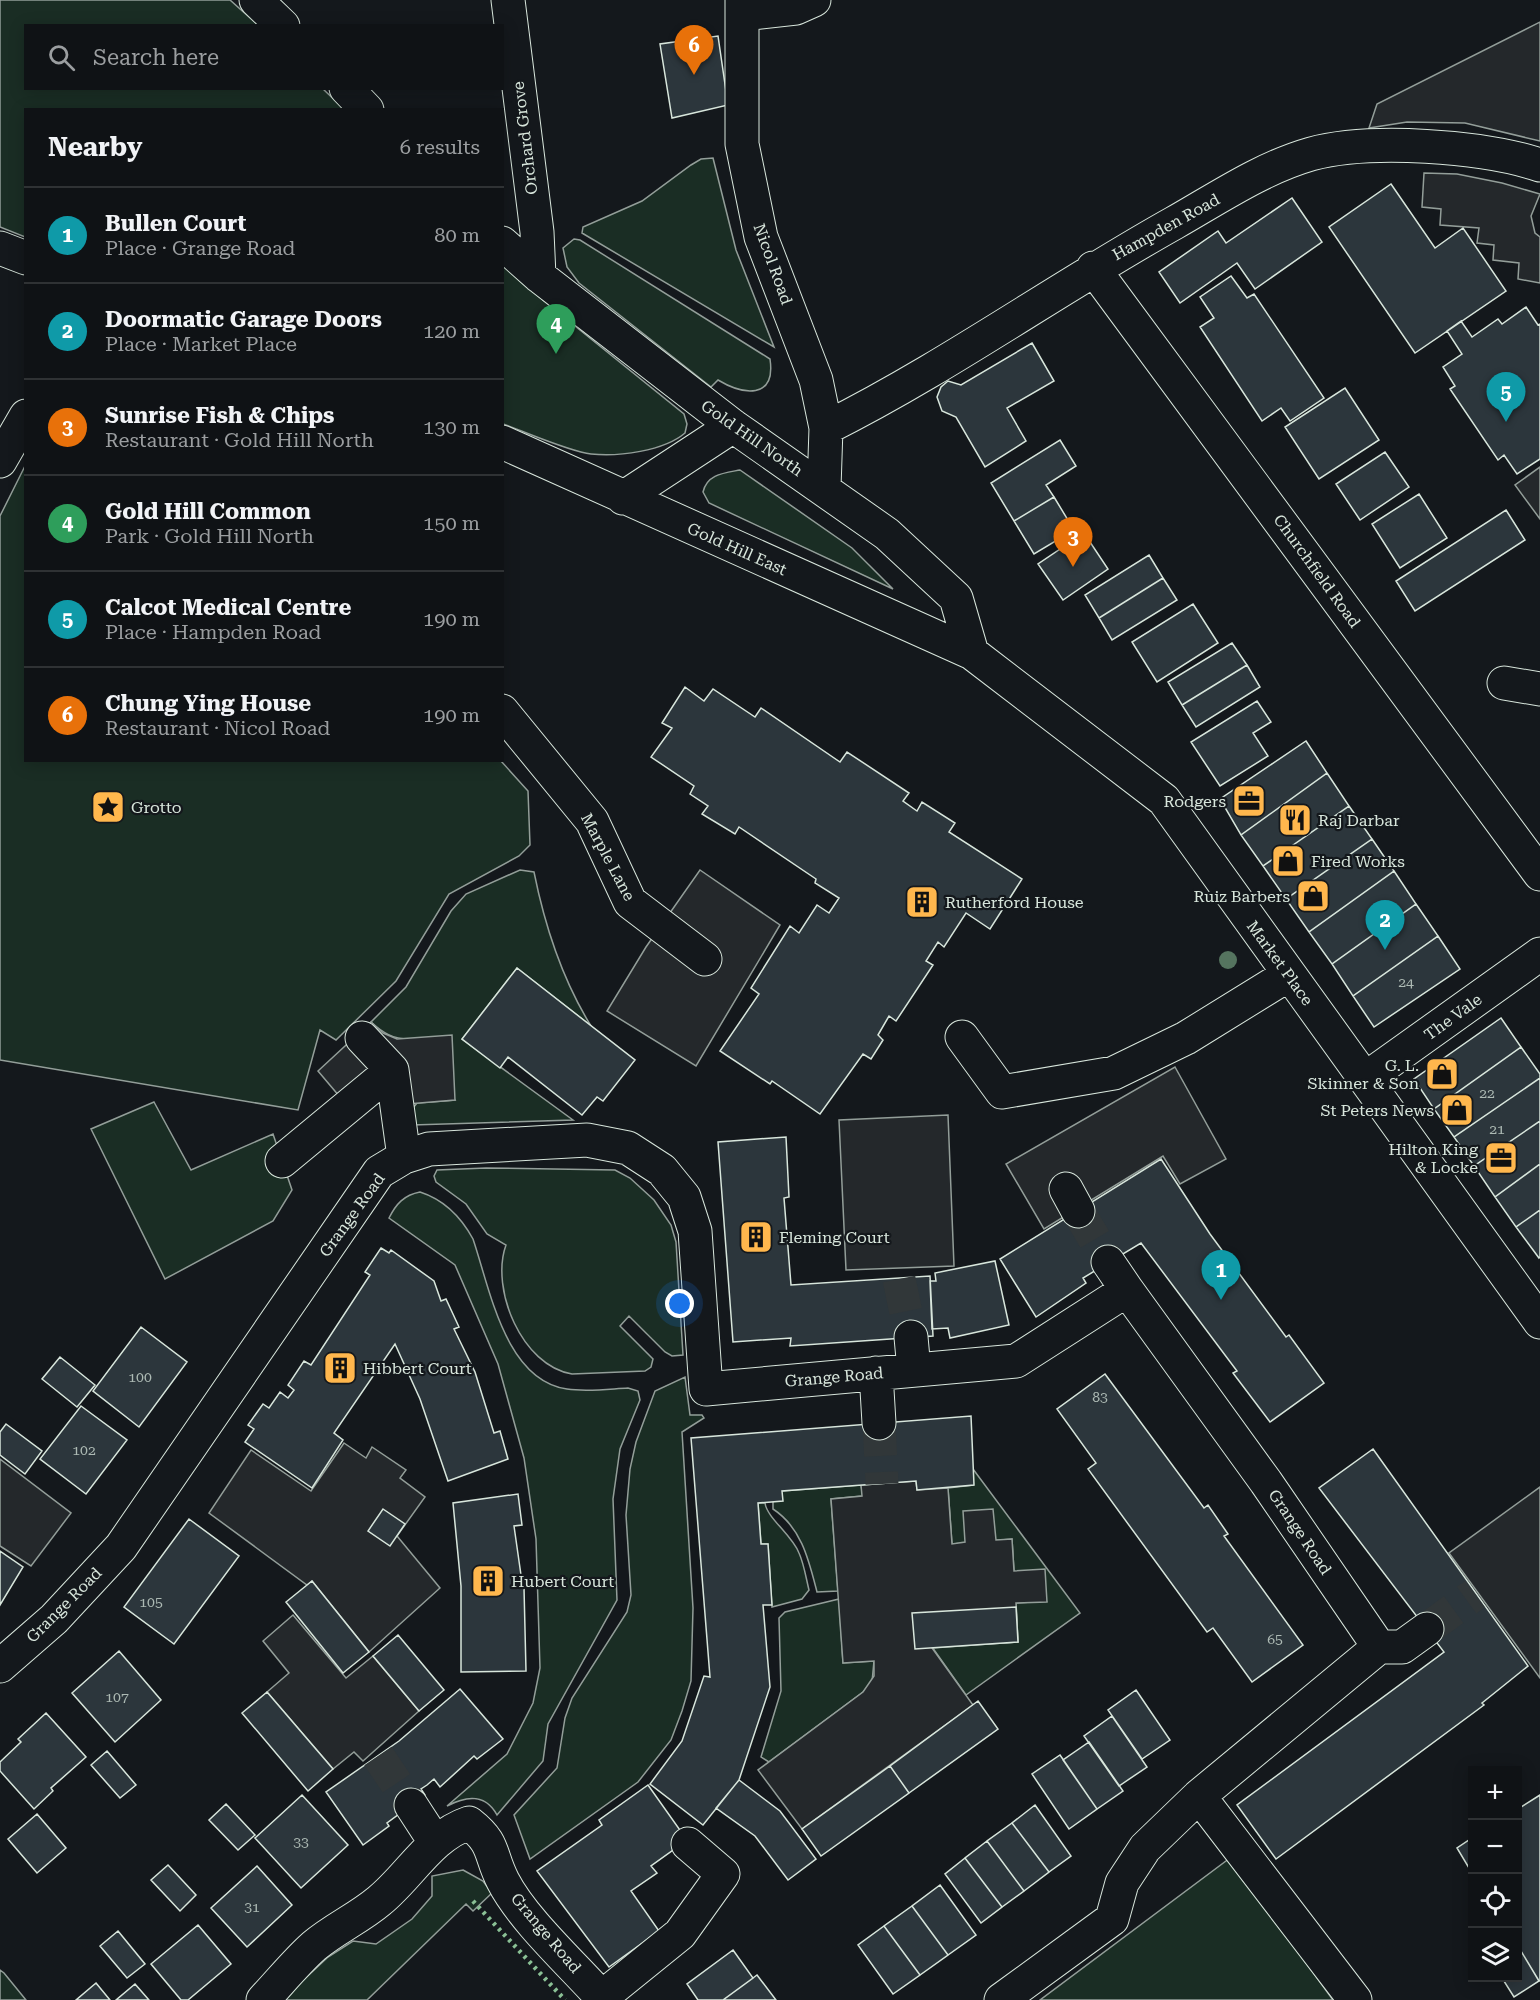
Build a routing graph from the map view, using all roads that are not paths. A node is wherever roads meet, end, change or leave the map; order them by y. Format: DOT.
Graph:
graph roads {
  1 [pos="256,0"];
  2 [pos="508,0"];
  3 [pos="814,0"];
  4 [pos="743,7"];
  5 [pos="281,24"];
  6 [pos="348,90"];
  7 [pos="365,108"];
  8 [pos="1540,165"];
  9 [pos="504,245"];
  10 [pos="0,248"];
  11 [pos="24,257"];
  12 [pos="1093,268"];
  13 [pos="539,276"];
  14 [pos="24,419"];
  15 [pos="734,426"];
  16 [pos="826,428"];
  17 [pos="504,446"];
  18 [pos="0,461"];
  19 [pos="824,488"];
  20 [pos="623,498"];
  21 [pos="972,653"];
  22 [pos="1504,683"];
  23 [pos="1540,689"];
  24 [pos="504,713"];
  25 [pos="1540,874"];
  26 [pos="1540,954"];
  27 [pos="705,959"];
  28 [pos="1288,975"];
  29 [pos="962,1037"];
  30 [pos="362,1038"];
  31 [pos="393,1070"];
  32 [pos="1365,1079"];
  33 [pos="404,1157"];
  34 [pos="282,1161"];
  35 [pos="1108,1262"];
  36 [pos="1126,1290"];
  37 [pos="1540,1322"];
  38 [pos="911,1337"];
  39 [pos="914,1370"];
  40 [pos="876,1373"];
  41 [pos="879,1423"];
  42 [pos="1427,1629"];
  43 [pos="1379,1647"];
  44 [pos="0,1666"];
  45 [pos="1199,1796"];
  46 [pos="411,1805"];
  47 [pos="435,1842"];
  48 [pos="688,1844"];
  49 [pos="603,1999"];
  50 [pos="263,2000"];
  51 [pos="1001,2000"];
  52 [pos="1355,2000"];
  1 -- 5 [label="street"];
  2 -- 13 [label="street, Orchard Grove"];
  3 -- 4 [label="street"];
  4 -- 16 [label="street, Nicol Road"];
  6 -- 7 [label="street"];
  8 -- 12 [label="street, Hampden Road"];
  9 -- 13 [label="street, Gold Hill North"];
  10 -- 11 [label="street"];
  12 -- 16 [label="street, Hampden Road"];
  12 -- 25 [label="street, Churchfield Road"];
  13 -- 15 [label="street, Gold Hill North"];
  14 -- 18 [label="street"];
  15 -- 19 [label="street, Gold Hill North"];
  15 -- 20 [label="street"];
  16 -- 19 [label="street, Nicol Road"];
  17 -- 20 [label="street, Gold Hill East"];
  19 -- 21 [label="street, Gold Hill North"];
  20 -- 21 [label="street, Gold Hill East"];
  21 -- 28 [label="street, Market Place"];
  22 -- 23 [label="street"];
  24 -- 27 [label="street, Marple Lane"];
  26 -- 32 [label="street, The Vale"];
  28 -- 29 [label="street"];
  28 -- 32 [label="street, Market Place"];
  30 -- 31 [label="street"];
  31 -- 33 [label="street"];
  31 -- 34 [label="street"];
  32 -- 37 [label="street, Market Place"];
  33 -- 40 [label="street, Grange Road"];
  33 -- 44 [label="street, Grange Road"];
  35 -- 36 [label="street"];
  36 -- 39 [label="street, Grange Road"];
  36 -- 43 [label="street, Grange Road"];
  38 -- 39 [label="street"];
  39 -- 40 [label="street, Grange Road"];
  40 -- 41 [label="street"];
  42 -- 43 [label="street"];
  43 -- 45 [label="street"];
  45 -- 51 [label="street"];
  45 -- 52 [label="street"];
  46 -- 47 [label="street"];
  47 -- 49 [label="street, Grange Road"];
  47 -- 50 [label="street, Grange Road"];
  48 -- 49 [label="street"];
}
